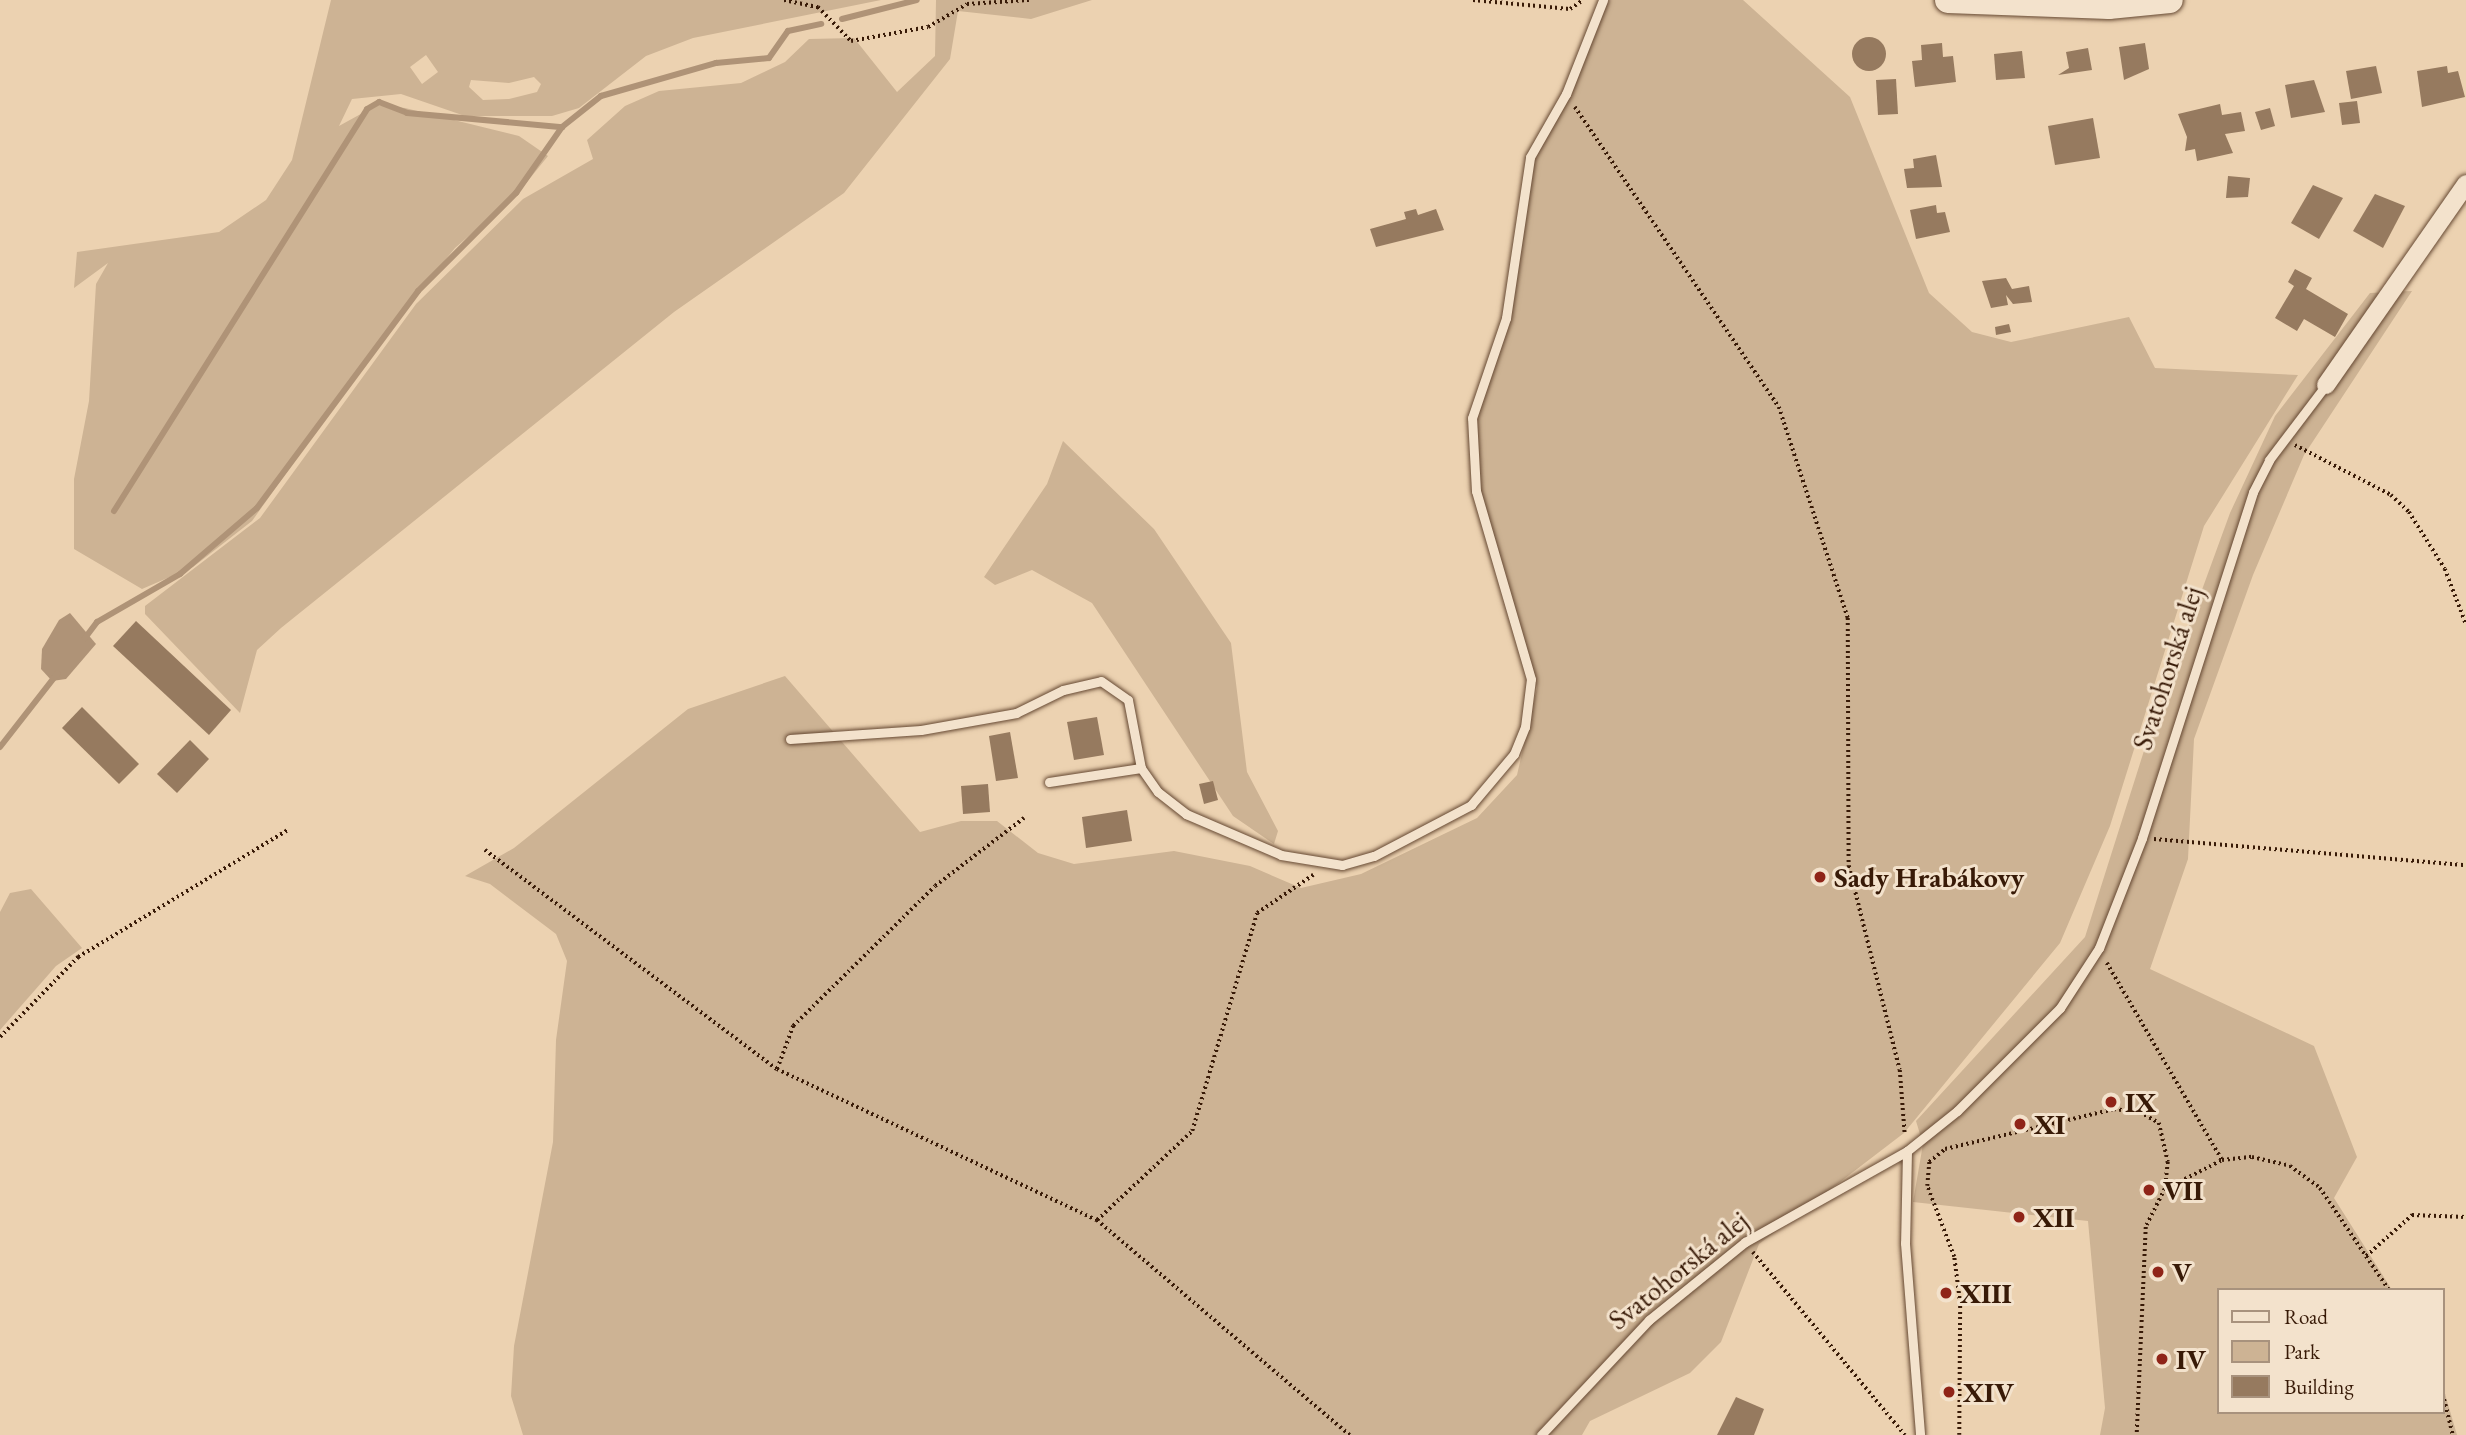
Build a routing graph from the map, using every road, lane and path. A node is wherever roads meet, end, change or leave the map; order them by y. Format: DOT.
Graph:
graph roads {
  1 [pos="785,0"];
  2 [pos="1029,0"];
  3 [pos="1473,0"];
  4 [pos="1583,0"];
  5 [pos="1603,0"];
  6 [pos="1948,0"];
  7 [pos="1954,0"];
  8 [pos="2170,0"];
  9 [pos="1566,94"];
  10 [pos="2466,184"];
  11 [pos="2326,385"];
  12 [pos="2284,440"];
  13 [pos="2466,624"];
  14 [pos="790,739"];
  15 [pos="1142,768"];
  16 [pos="1049,782"];
  17 [pos="1024,818"];
  18 [pos="289,829"];
  19 [pos="2142,838"];
  20 [pos="485,850"];
  21 [pos="1352,862"];
  22 [pos="2466,865"];
  23 [pos="2099,948"];
  24 [pos="0,1037"];
  25 [pos="778,1069"];
  26 [pos="1907,1152"];
  27 [pos="2222,1160"];
  28 [pos="2165,1189"];
  29 [pos="2466,1217"];
  30 [pos="1097,1220"];
  31 [pos="1745,1242"];
  32 [pos="2366,1256"];
  33 [pos="2388,1288"];
  34 [pos="2445,1402"];
  35 [pos="1350,1435"];
  36 [pos="1541,1435"];
  37 [pos="1905,1435"];
  38 [pos="1920,1435"];
  39 [pos="1959,1435"];
  40 [pos="2137,1435"];
  41 [pos="2453,1435"];
  1 -- 2 [label="path"];
  3 -- 4 [label="path"];
  5 -- 9 [label="lane"];
  6 -- 7 [label="street"];
  7 -- 8 [label="street"];
  9 -- 21 [label="lane"];
  9 -- 26 [label="path"];
  10 -- 11 [label="street, Svatohorská alej"];
  11 -- 12 [label="lane, Svatohorská alej"];
  12 -- 13 [label="path"];
  12 -- 19 [label="lane, Svatohorská alej"];
  14 -- 15 [label="lane"];
  15 -- 16 [label="lane"];
  15 -- 21 [label="lane"];
  17 -- 25 [label="path"];
  18 -- 24 [label="path"];
  19 -- 22 [label="path"];
  19 -- 23 [label="lane, Svatohorská alej"];
  20 -- 25 [label="path"];
  21 -- 30 [label="path"];
  23 -- 26 [label="lane, Svatohorská alej"];
  23 -- 27 [label="path"];
  25 -- 30 [label="path"];
  26 -- 31 [label="lane, Svatohorská alej"];
  26 -- 38 [label="lane"];
  27 -- 28 [label="path"];
  27 -- 32 [label="path"];
  28 -- 39 [label="path"];
  28 -- 40 [label="path"];
  29 -- 32 [label="path"];
  30 -- 35 [label="path"];
  31 -- 36 [label="lane, Svatohorská alej"];
  31 -- 37 [label="path"];
  32 -- 33 [label="path"];
  34 -- 41 [label="path"];
}
